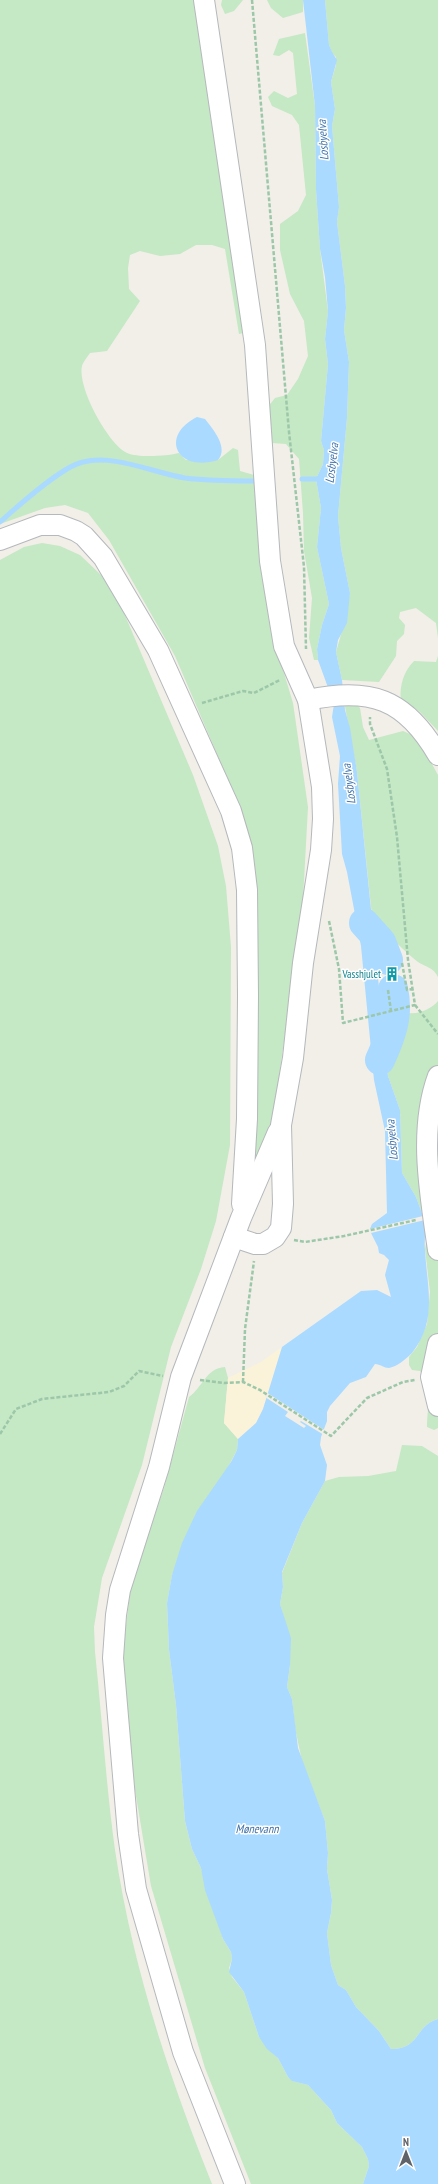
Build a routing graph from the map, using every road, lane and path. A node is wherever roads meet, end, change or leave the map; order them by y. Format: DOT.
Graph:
graph roads {
  1 [pos="204,0"];
  2 [pos="252,0"];
  3 [pos="0,540"];
  4 [pos="306,650"];
  5 [pos="295,672"];
  6 [pos="370,696"];
  7 [pos="308,700"];
  8 [pos="185,706"];
  9 [pos="438,755"];
  10 [pos="327,914"];
  11 [pos="402,963"];
  12 [pos="413,989"];
  13 [pos="388,990"];
  14 [pos="414,1005"];
  15 [pos="392,1011"];
  16 [pos="438,1034"];
  17 [pos="438,1076"];
  18 [pos="281,1125"];
  19 [pos="241,1218"];
  20 [pos="421,1219"];
  21 [pos="234,1237"];
  22 [pos="276,1237"];
  23 [pos="256,1244"];
  24 [pos="438,1250"];
  25 [pos="438,1344"];
  26 [pos="181,1377"];
  27 [pos="431,1377"];
  28 [pos="243,1382"];
  29 [pos="438,1406"];
  30 [pos="0,1434"];
  31 [pos="235,2184"];
  1 -- 5 [label="street"];
  2 -- 4 [label="path"];
  3 -- 8 [label="street"];
  5 -- 7 [label="street"];
  5 -- 8 [label="path"];
  6 -- 7 [label="street"];
  6 -- 9 [label="street"];
  6 -- 12 [label="path"];
  7 -- 18 [label="street"];
  8 -- 19 [label="street"];
  10 -- 15 [label="path"];
  11 -- 12 [label="path"];
  12 -- 14 [label="path"];
  13 -- 15 [label="path"];
  14 -- 15 [label="path"];
  14 -- 16 [label="path"];
  17 -- 24 [label="street"];
  18 -- 19 [label="street"];
  18 -- 22 [label="street"];
  19 -- 21 [label="street"];
  20 -- 22 [label="path"];
  21 -- 23 [label="street"];
  21 -- 26 [label="street"];
  22 -- 23 [label="street"];
  23 -- 28 [label="path"];
  25 -- 27 [label="street"];
  26 -- 28 [label="path"];
  26 -- 30 [label="path"];
  26 -- 31 [label="street"];
  27 -- 28 [label="path"];
  27 -- 29 [label="street"];
}
